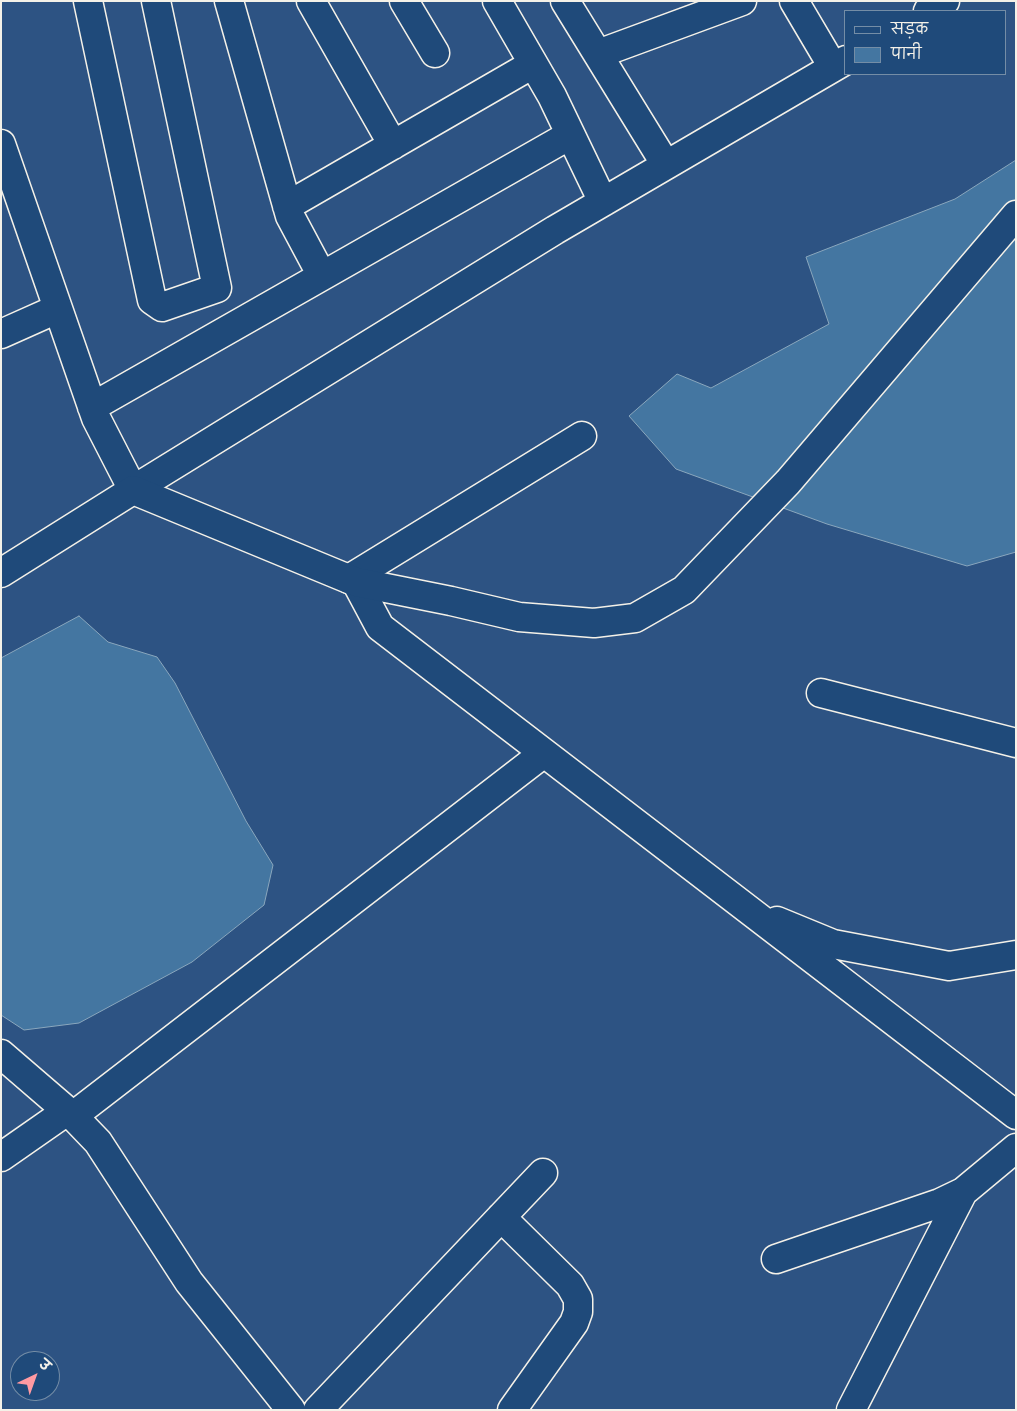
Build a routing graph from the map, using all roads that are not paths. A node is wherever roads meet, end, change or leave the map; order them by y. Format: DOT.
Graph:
graph roads {
  1 [pos="88,1"];
  2 [pos="156,1"];
  3 [pos="229,1"];
  4 [pos="311,1"];
  5 [pos="404,1"];
  6 [pos="497,1"];
  7 [pos="565,1"];
  8 [pos="742,1"];
  9 [pos="794,1"];
  10 [pos="945,1"];
  11 [pos="930,10"];
  12 [pos="435,53"];
  13 [pos="598,54"];
  14 [pos="533,64"];
  15 [pos="840,64"];
  16 [pos="570,135"];
  17 [pos="1,144"];
  18 [pos="393,145"];
  19 [pos="666,166"];
  20 [pos="603,202"];
  21 [pos="287,206"];
  22 [pos="1016,215"];
  23 [pos="322,276"];
  24 [pos="57,309"];
  25 [pos="1,334"];
  26 [pos="92,407"];
  27 [pos="582,436"];
  28 [pos="133,490"];
  29 [pos="1,573"];
  30 [pos="353,580"];
  31 [pos="821,692"];
  32 [pos="1016,743"];
  33 [pos="544,754"];
  34 [pos="743,907"];
  35 [pos="1016,955"];
  36 [pos="1,1054"];
  37 [pos="70,1114"];
  38 [pos="1016,1115"];
  39 [pos="1016,1148"];
  40 [pos="1,1156"];
  41 [pos="544,1173"];
  42 [pos="964,1192"];
  43 [pos="501,1217"];
  44 [pos="776,1259"];
  45 [pos="291,1410"];
  46 [pos="318,1410"];
  47 [pos="512,1410"];
  48 [pos="851,1410"];
  1 -- 2 [label="main road"];
  3 -- 21 [label="main road"];
  4 -- 18 [label="main road"];
  5 -- 12 [label="main road"];
  6 -- 14 [label="main road"];
  7 -- 13 [label="main road"];
  8 -- 13 [label="main road"];
  9 -- 15 [label="main road"];
  10 -- 11 [label="main road"];
  13 -- 19 [label="main road"];
  14 -- 16 [label="main road"];
  14 -- 18 [label="main road"];
  15 -- 19 [label="main road"];
  16 -- 20 [label="main road"];
  16 -- 23 [label="main road"];
  17 -- 24 [label="main road"];
  18 -- 21 [label="main road"];
  19 -- 20 [label="main road"];
  20 -- 28 [label="main road"];
  21 -- 23 [label="main road"];
  22 -- 30 [label="main road"];
  23 -- 26 [label="main road"];
  24 -- 25 [label="main road"];
  24 -- 26 [label="main road"];
  26 -- 28 [label="main road"];
  27 -- 30 [label="main road"];
  28 -- 29 [label="main road"];
  28 -- 30 [label="main road"];
  30 -- 33 [label="main road"];
  31 -- 32 [label="main road"];
  33 -- 34 [label="main road"];
  33 -- 37 [label="main road"];
  34 -- 35 [label="main road"];
  34 -- 38 [label="main road"];
  36 -- 37 [label="main road"];
  37 -- 40 [label="main road"];
  37 -- 45 [label="main road"];
  39 -- 42 [label="main road"];
  41 -- 43 [label="main road"];
  42 -- 44 [label="main road"];
  42 -- 48 [label="main road"];
  43 -- 46 [label="main road"];
  43 -- 47 [label="main road"];
}
